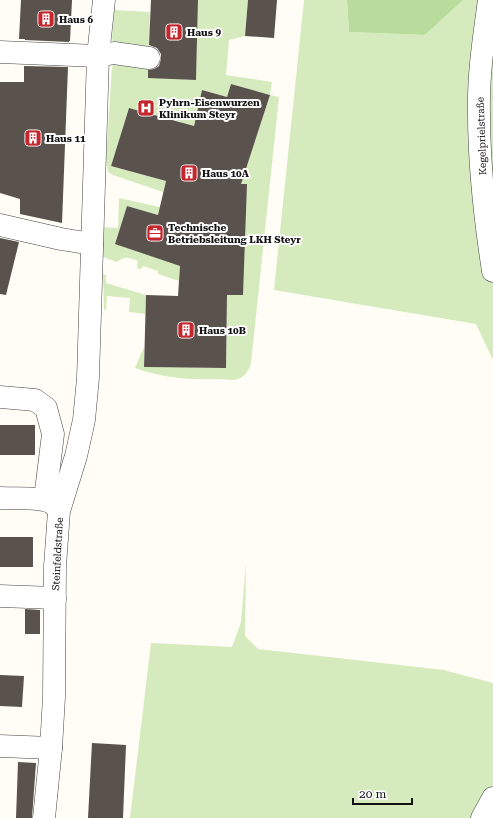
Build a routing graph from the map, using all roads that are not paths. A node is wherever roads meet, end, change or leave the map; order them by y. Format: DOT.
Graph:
graph roads {
  1 [pos="104,0"];
  2 [pos="489,0"];
  3 [pos="0,52"];
  4 [pos="98,56"];
  5 [pos="149,58"];
  6 [pos="0,225"];
  7 [pos="491,238"];
  8 [pos="92,244"];
  9 [pos="493,271"];
  10 [pos="0,397"];
  11 [pos="0,498"];
  12 [pos="52,505"];
  13 [pos="0,596"];
  14 [pos="55,598"];
  15 [pos="0,746"];
  16 [pos="51,748"];
  17 [pos="493,798"];
  18 [pos="44,818"];
  19 [pos="482,818"];
  1 -- 4 [label="street, Steinfeldstraße"];
  2 -- 7 [label="street, Kegelprielstraße"];
  3 -- 4 [label="street"];
  4 -- 5 [label="street"];
  4 -- 8 [label="street, Steinfeldstraße"];
  6 -- 8 [label="street"];
  7 -- 9 [label="street, Kegelprielstraße"];
  8 -- 12 [label="street, Steinfeldstraße"];
  10 -- 12 [label="street"];
  11 -- 12 [label="street"];
  12 -- 14 [label="street, Steinfeldstraße"];
  13 -- 14 [label="street"];
  14 -- 16 [label="street, Steinfeldstraße"];
  15 -- 16 [label="street"];
  16 -- 18 [label="street, Steinfeldstraße"];
  17 -- 19 [label="street"];
}
